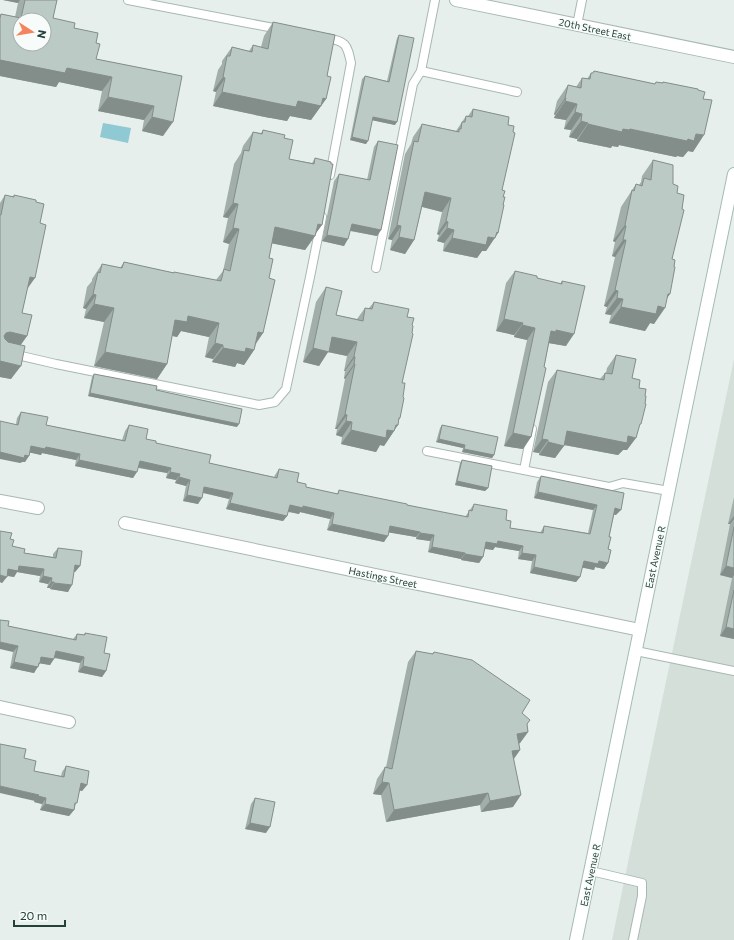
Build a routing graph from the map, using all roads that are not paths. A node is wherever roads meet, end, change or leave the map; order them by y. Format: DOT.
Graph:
graph roads {
  1 [pos="128,0"];
  2 [pos="435,0"];
  3 [pos="456,0"];
  4 [pos="582,0"];
  5 [pos="153,2"];
  6 [pos="473,2"];
  7 [pos="576,25"];
  8 [pos="283,30"];
  9 [pos="314,36"];
  10 [pos="734,57"];
  11 [pos="421,71"];
  12 [pos="517,92"];
  13 [pos="734,174"];
  14 [pos="328,184"];
  15 [pos="324,208"];
  16 [pos="376,268"];
  17 [pos="0,351"];
  18 [pos="533,425"];
  19 [pos="428,451"];
  20 [pos="524,470"];
  21 [pos="669,491"];
  22 [pos="0,500"];
  23 [pos="38,508"];
  24 [pos="125,523"];
  25 [pos="640,630"];
  26 [pos="636,651"];
  27 [pos="734,671"];
  28 [pos="0,707"];
  29 [pos="69,722"];
  30 [pos="590,871"];
  31 [pos="576,940"];
  32 [pos="633,940"];
  1 -- 5 [label="lane"];
  2 -- 11 [label="lane"];
  3 -- 6 [label="street, 20th Street East"];
  4 -- 7 [label="lane"];
  5 -- 8 [label="lane"];
  6 -- 7 [label="street, 20th Street East"];
  7 -- 10 [label="street, 20th Street East"];
  9 -- 14 [label="lane"];
  11 -- 12 [label="lane"];
  11 -- 16 [label="lane"];
  13 -- 21 [label="street, East Avenue R"];
  15 -- 17 [label="lane"];
  18 -- 20 [label="lane"];
  19 -- 20 [label="lane"];
  20 -- 21 [label="lane"];
  21 -- 25 [label="street, East Avenue R"];
  22 -- 23 [label="street"];
  24 -- 25 [label="street, Hastings Street"];
  25 -- 26 [label="street, East Avenue R"];
  26 -- 27 [label="lane"];
  26 -- 30 [label="street, East Avenue R"];
  28 -- 29 [label="street"];
  30 -- 31 [label="street, East Avenue R"];
  30 -- 32 [label="lane"];
}
